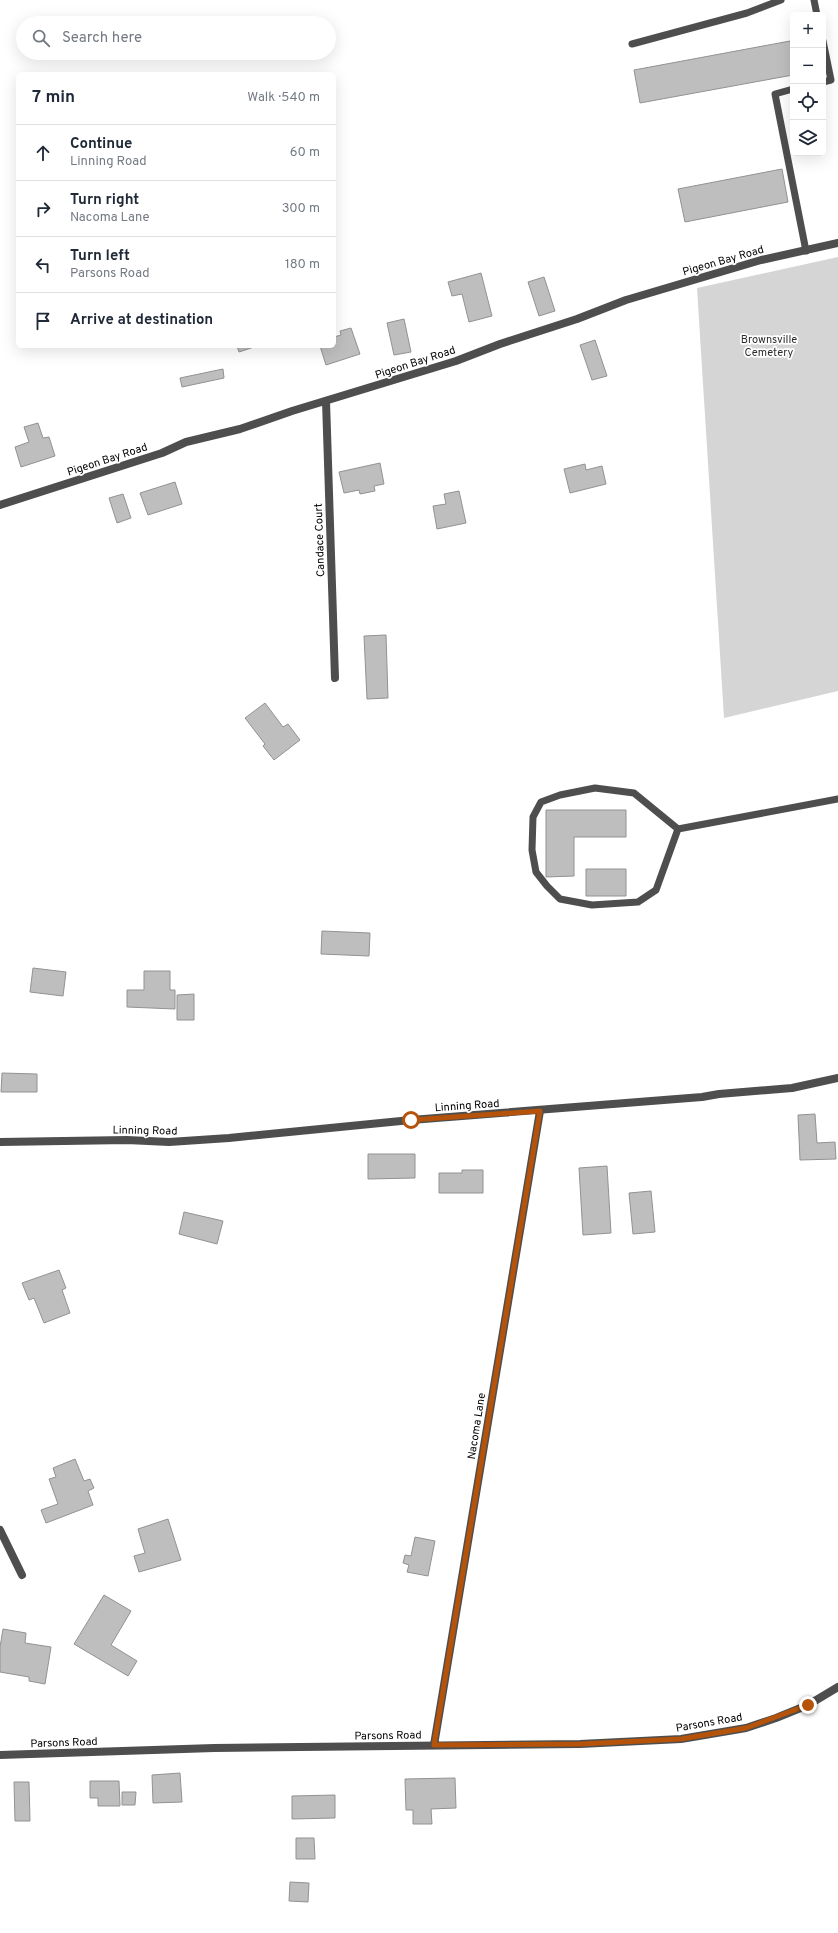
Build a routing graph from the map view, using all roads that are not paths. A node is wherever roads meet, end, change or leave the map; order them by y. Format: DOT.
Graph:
graph roads {
  1 [pos="781,0"];
  2 [pos="814,0"];
  3 [pos="816,12"];
  4 [pos="632,44"];
  5 [pos="826,54"];
  6 [pos="826,81"];
  7 [pos="790,91"];
  8 [pos="838,243"];
  9 [pos="806,251"];
  10 [pos="326,401"];
  11 [pos="0,505"];
  12 [pos="335,678"];
  13 [pos="838,799"];
  14 [pos="678,829"];
  15 [pos="838,1078"];
  16 [pos="540,1111"];
  17 [pos="0,1142"];
  18 [pos="0,1530"];
  19 [pos="22,1575"];
  20 [pos="838,1687"];
  21 [pos="434,1745"];
  22 [pos="0,1755"];
  1 -- 4 [label="lane"];
  2 -- 3 [label="lane"];
  5 -- 6 [label="lane"];
  7 -- 9 [label="lane"];
  8 -- 9 [label="street, Pigeon Bay Road"];
  9 -- 10 [label="street, Pigeon Bay Road"];
  10 -- 11 [label="street, Pigeon Bay Road"];
  10 -- 12 [label="street, Candace Court"];
  13 -- 14 [label="lane"];
  14 -- 14 [label="lane"];
  15 -- 16 [label="street, Linning Road"];
  16 -- 17 [label="street, Linning Road"];
  16 -- 21 [label="street, Nacoma Lane"];
  18 -- 19 [label="street"];
  20 -- 21 [label="street, Parsons Road"];
  21 -- 22 [label="street, Parsons Road"];
}
